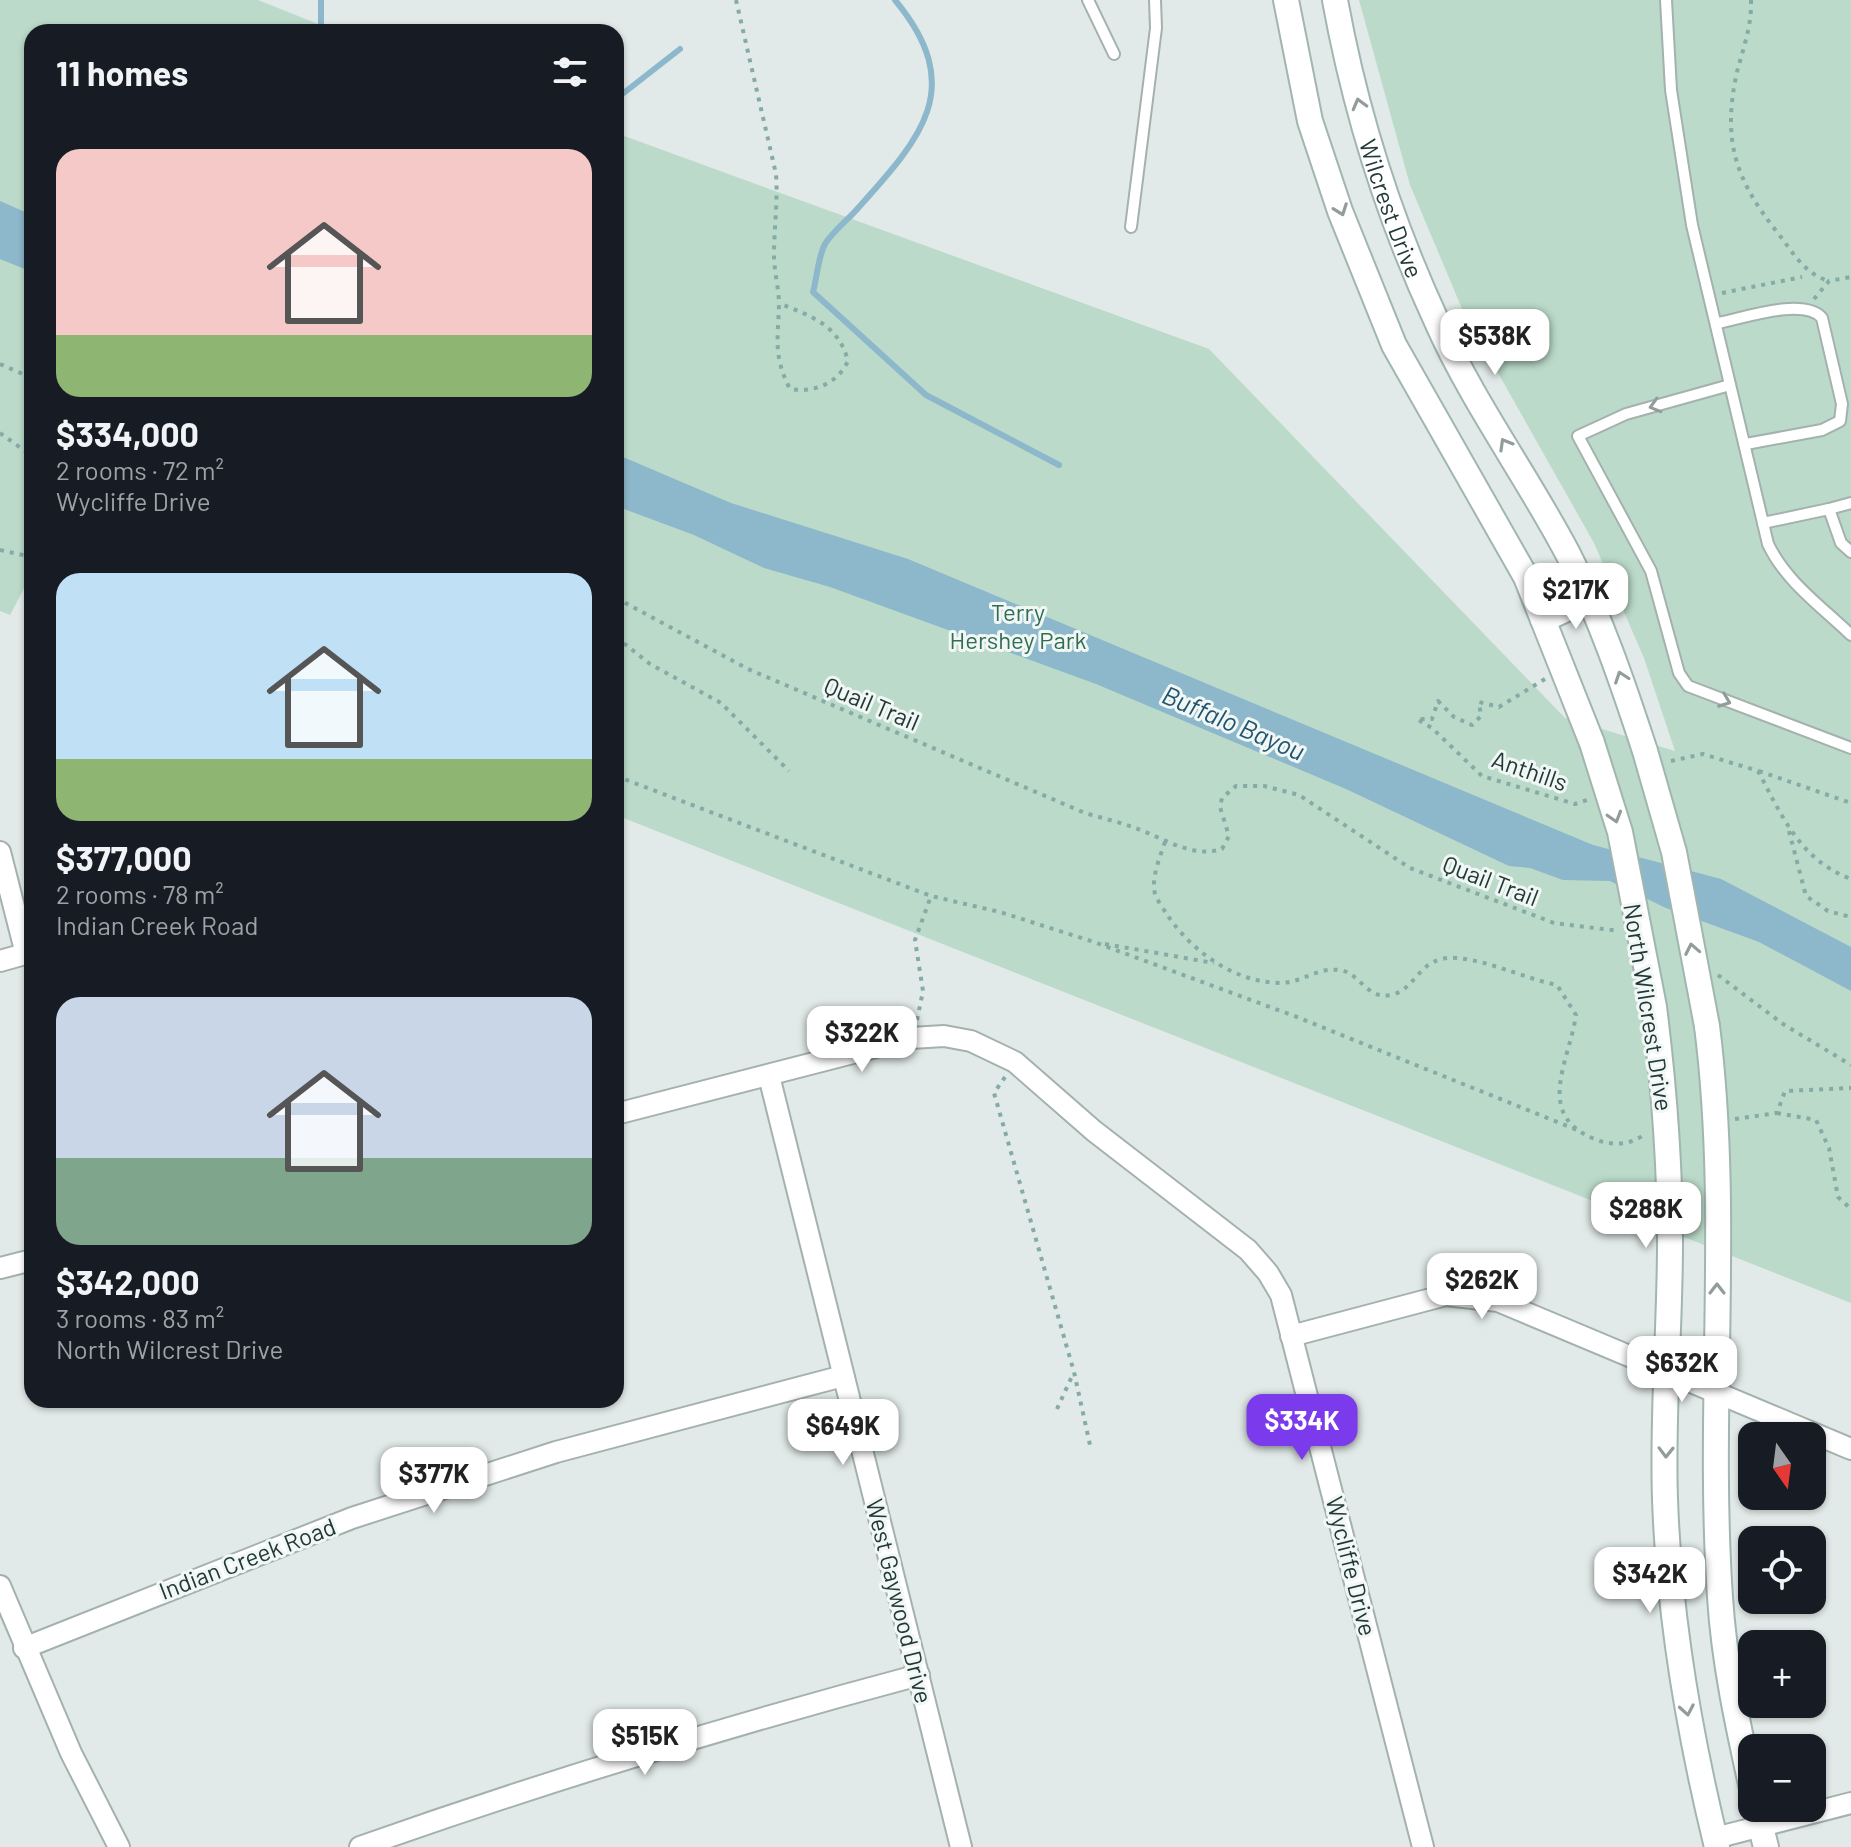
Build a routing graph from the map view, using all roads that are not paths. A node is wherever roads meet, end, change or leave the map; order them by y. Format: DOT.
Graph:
graph roads {
  1 [pos="1088,0"];
  2 [pos="1155,0"];
  3 [pos="1286,0"];
  4 [pos="1335,0"];
  5 [pos="1666,0"];
  6 [pos="1114,54"];
  7 [pos="1131,227"];
  8 [pos="1718,323"];
  9 [pos="1730,385"];
  10 [pos="1746,444"];
  11 [pos="1851,503"];
  12 [pos="1829,509"];
  13 [pos="1763,523"];
  14 [pos="1851,552"];
  15 [pos="1588,599"];
  16 [pos="1543,620"];
  17 [pos="1851,635"];
  18 [pos="1592,743"];
  19 [pos="1851,748"];
  20 [pos="1645,751"];
  21 [pos="0,852"];
  22 [pos="24,936"];
  23 [pos="24,954"];
  24 [pos="0,961"];
  25 [pos="769,1076"];
  26 [pos="624,1112"];
  27 [pos="24,1262"];
  28 [pos="0,1268"];
  29 [pos="1291,1336"];
  30 [pos="1666,1374"];
  31 [pos="843,1376"];
  32 [pos="1716,1395"];
  33 [pos="1851,1449"];
  34 [pos="0,1586"];
  35 [pos="24,1648"];
  36 [pos="919,1675"];
  37 [pos="1740,1734"];
  38 [pos="1851,1803"];
  39 [pos="1761,1827"];
  40 [pos="1716,1842"];
  41 [pos="119,1847"];
  42 [pos="360,1847"];
  43 [pos="961,1847"];
  44 [pos="1423,1847"];
  1 -- 6 [label="lane"];
  2 -- 7 [label="lane"];
  3 -- 16 [label="main road, Wilcrest Drive, one-way"];
  15 -- 4 [label="main road, Wilcrest Drive, one-way"];
  5 -- 8 [label="lane"];
  8 -- 9 [label="lane"];
  8 -- 10 [label="lane"];
  9 -- 10 [label="lane"];
  9 -- 19 [label="lane, one-way"];
  10 -- 13 [label="lane"];
  11 -- 12 [label="lane"];
  12 -- 13 [label="lane"];
  12 -- 14 [label="lane"];
  13 -- 17 [label="lane"];
  15 -- 16 [label="main road"];
  20 -- 15 [label="main road, Wilcrest Drive, one-way"];
  16 -- 18 [label="main road, Wilcrest Drive"];
  18 -- 30 [label="main road, North Wilcrest Drive, one-way, bridge"];
  32 -- 20 [label="main road, North Wilcrest Drive, one-way, bridge"];
  21 -- 22 [label="street"];
  23 -- 24 [label="street"];
  25 -- 26 [label="street, Wycliffe Drive"];
  25 -- 29 [label="street, Wycliffe Drive"];
  25 -- 31 [label="street, West Gaywood Drive"];
  27 -- 28 [label="street"];
  29 -- 30 [label="street"];
  29 -- 44 [label="street, Wycliffe Drive"];
  30 -- 32 [label="street"];
  30 -- 40 [label="main road, North Wilcrest Drive, one-way"];
  31 -- 35 [label="street, Indian Creek Road"];
  31 -- 36 [label="street, West Gaywood Drive"];
  32 -- 33 [label="street"];
  32 -- 37 [label="main road, North Wilcrest Drive"];
  34 -- 35 [label="street"];
  35 -- 41 [label="street"];
  36 -- 42 [label="street"];
  36 -- 43 [label="street, West Gaywood Drive"];
  38 -- 39 [label="street"];
  39 -- 40 [label="street"];
}
